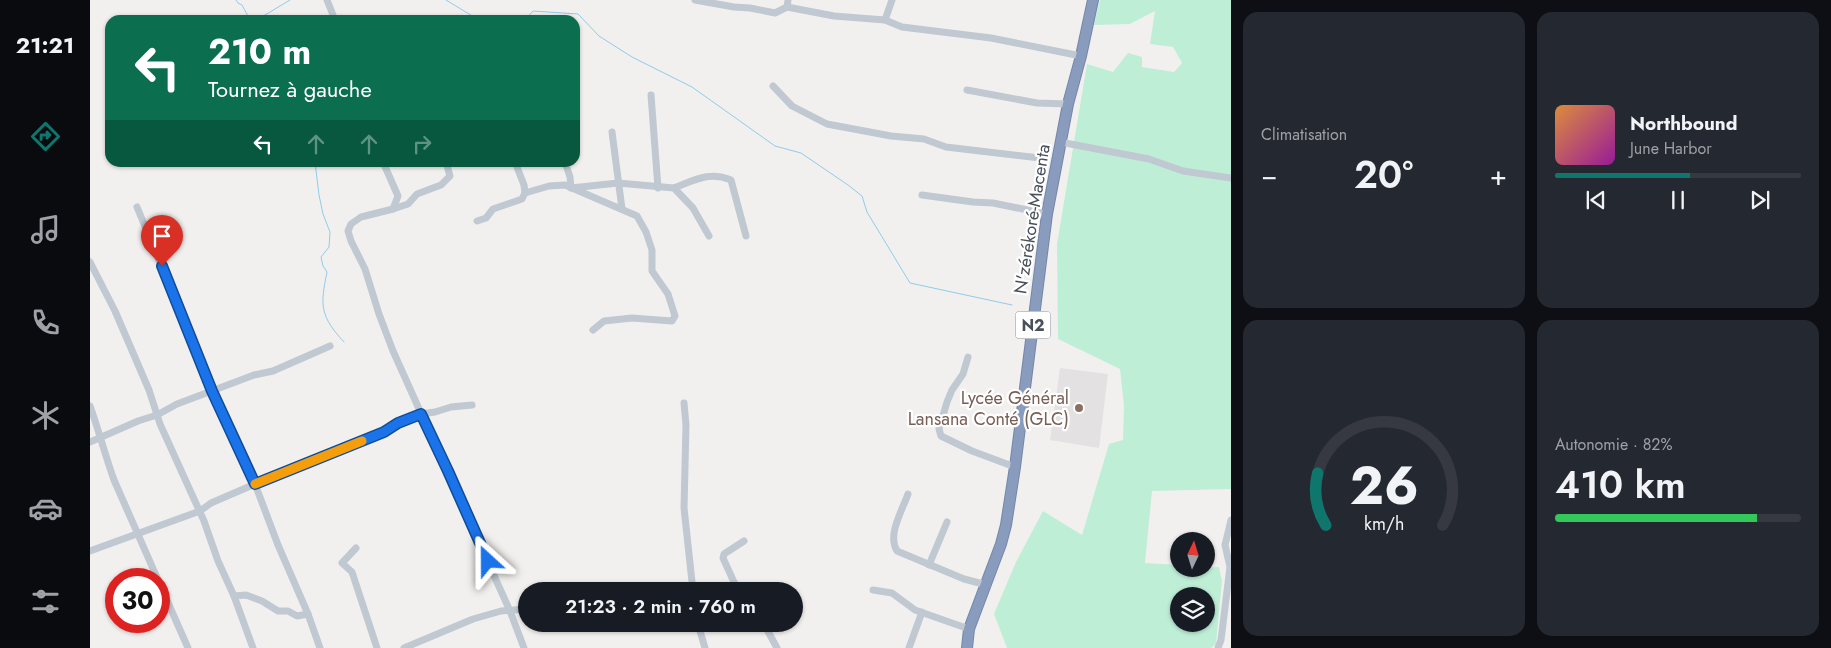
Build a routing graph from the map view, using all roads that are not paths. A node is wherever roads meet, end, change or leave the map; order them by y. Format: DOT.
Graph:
graph roads {
  1 [pos="327,0"];
  2 [pos="695,0"];
  3 [pos="892,0"];
  4 [pos="1093,0"];
  5 [pos="788,4"];
  6 [pos="333,15"];
  7 [pos="885,20"];
  8 [pos="1081,56"];
  9 [pos="773,86"];
  10 [pos="967,90"];
  11 [pos="651,95"];
  12 [pos="1068,104"];
  13 [pos="612,132"];
  14 [pos="1060,142"];
  15 [pos="1040,158"];
  16 [pos="385,167"];
  17 [pos="447,167"];
  18 [pos="517,167"];
  19 [pos="567,167"];
  20 [pos="1231,178"];
  21 [pos="618,184"];
  22 [pos="571,188"];
  23 [pos="658,188"];
  24 [pos="674,188"];
  25 [pos="525,193"];
  26 [pos="922,195"];
  27 [pos="137,207"];
  28 [pos="393,209"];
  29 [pos="622,210"];
  30 [pos="1046,214"];
  31 [pos="477,221"];
  32 [pos="709,236"];
  33 [pos="746,236"];
  34 [pos="90,262"];
  35 [pos="593,330"];
  36 [pos="330,346"];
  37 [pos="968,357"];
  38 [pos="212,391"];
  39 [pos="684,403"];
  40 [pos="472,405"];
  41 [pos="90,406"];
  42 [pos="421,414"];
  43 [pos="157,415"];
  44 [pos="101,436"];
  45 [pos="90,442"];
  46 [pos="1015,467"];
  47 [pos="255,484"];
  48 [pos="908,494"];
  49 [pos="200,511"];
  50 [pos="1231,520"];
  51 [pos="947,522"];
  52 [pos="1230,531"];
  53 [pos="137,534"];
  54 [pos="744,541"];
  55 [pos="356,548"];
  56 [pos="90,551"];
  57 [pos="929,565"];
  58 [pos="692,582"];
  59 [pos="734,582"];
  60 [pos="986,585"];
  61 [pos="873,590"];
  62 [pos="234,596"];
  63 [pos="518,610"];
  64 [pos="510,611"];
  65 [pos="922,612"];
  66 [pos="308,614"];
  67 [pos="969,629"];
  68 [pos="701,632"];
  69 [pos="768,632"];
  70 [pos="188,648"];
  71 [pos="253,648"];
  72 [pos="320,648"];
  73 [pos="378,648"];
  74 [pos="404,648"];
  75 [pos="524,648"];
  76 [pos="706,648"];
  77 [pos="777,648"];
  78 [pos="909,648"];
  79 [pos="967,648"];
  80 [pos="1218,648"];
  1 -- 6 [label="street"];
  2 -- 5 [label="street"];
  3 -- 7 [label="street"];
  4 -- 8 [label="highway, N'zérékoré-Macenta / N2"];
  5 -- 7 [label="street"];
  7 -- 8 [label="street"];
  8 -- 12 [label="highway, N'zérékoré-Macenta / N2"];
  9 -- 15 [label="street"];
  10 -- 12 [label="street"];
  11 -- 23 [label="street"];
  12 -- 14 [label="highway, N'zérékoré-Macenta / N2"];
  13 -- 21 [label="street"];
  14 -- 20 [label="street"];
  14 -- 30 [label="highway, N'zérékoré-Macenta / N2"];
  16 -- 28 [label="street"];
  17 -- 28 [label="street"];
  18 -- 25 [label="street"];
  19 -- 22 [label="street"];
  21 -- 22 [label="street"];
  21 -- 23 [label="street"];
  21 -- 29 [label="street"];
  22 -- 25 [label="street"];
  22 -- 29 [label="street"];
  23 -- 24 [label="street"];
  24 -- 32 [label="street"];
  24 -- 33 [label="street"];
  25 -- 31 [label="street"];
  26 -- 30 [label="street"];
  27 -- 38 [label="street"];
  28 -- 42 [label="street"];
  29 -- 35 [label="street"];
  30 -- 46 [label="highway, N'zérékoré-Macenta / N2"];
  34 -- 43 [label="street"];
  36 -- 38 [label="street"];
  37 -- 46 [label="street"];
  38 -- 43 [label="street"];
  38 -- 47 [label="street"];
  39 -- 58 [label="street"];
  40 -- 42 [label="street"];
  41 -- 44 [label="street"];
  42 -- 47 [label="street"];
  42 -- 64 [label="street"];
  43 -- 44 [label="street"];
  43 -- 49 [label="street"];
  44 -- 45 [label="street"];
  44 -- 53 [label="street"];
  46 -- 60 [label="highway, N'zérékoré-Macenta / N2"];
  47 -- 49 [label="street"];
  47 -- 66 [label="street"];
  48 -- 57 [label="street"];
  49 -- 53 [label="street"];
  49 -- 62 [label="street"];
  50 -- 52 [label="street"];
  51 -- 57 [label="street"];
  52 -- 80 [label="street"];
  53 -- 56 [label="street"];
  53 -- 70 [label="street"];
  54 -- 59 [label="street"];
  55 -- 73 [label="street"];
  57 -- 60 [label="street"];
  60 -- 67 [label="highway, N'zérékoré-Macenta / N2"];
  61 -- 65 [label="street"];
  62 -- 66 [label="street"];
  62 -- 71 [label="street"];
  63 -- 64 [label="street"];
  64 -- 74 [label="street"];
  64 -- 75 [label="street"];
  65 -- 67 [label="street"];
  65 -- 78 [label="street"];
  66 -- 72 [label="street"];
  67 -- 79 [label="highway, N'zérékoré-Macenta / N2"];
  68 -- 76 [label="street"];
  69 -- 77 [label="street"];
}
